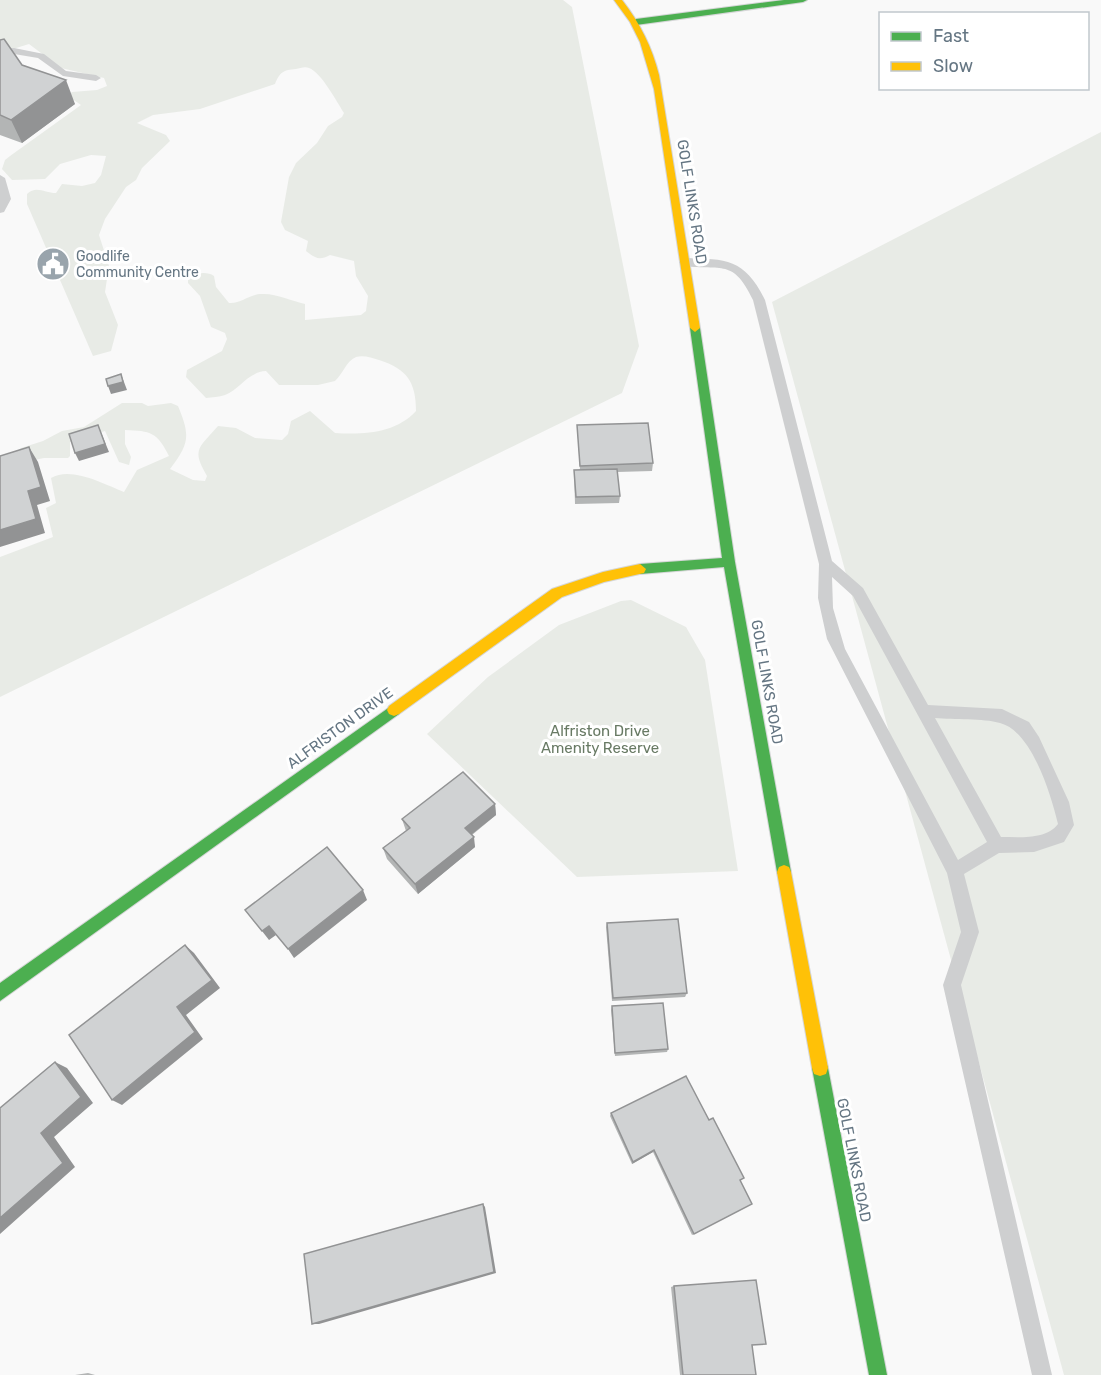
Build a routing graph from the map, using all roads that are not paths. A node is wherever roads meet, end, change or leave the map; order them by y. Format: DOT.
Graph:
graph roads {
  1 [pos="618,0"];
  2 [pos="803,0"];
  3 [pos="636,22"];
  4 [pos="0,52"];
  5 [pos="96,78"];
  6 [pos="0,178"];
  7 [pos="0,210"];
  8 [pos="686,262"];
  9 [pos="729,562"];
  10 [pos="826,564"];
  11 [pos="925,711"];
  12 [pos="998,845"];
  13 [pos="955,872"];
  14 [pos="0,993"];
  15 [pos="878,1375"];
  16 [pos="1042,1375"];
  1 -- 3 [label="main road, GOLF LINKS ROAD"];
  2 -- 3 [label="main road"];
  3 -- 8 [label="main road, GOLF LINKS ROAD"];
  4 -- 5 [label="lane"];
  6 -- 7 [label="lane"];
  8 -- 9 [label="main road, GOLF LINKS ROAD"];
  8 -- 10 [label="lane"];
  9 -- 14 [label="main road, ALFRISTON DRIVE"];
  9 -- 15 [label="main road, GOLF LINKS ROAD"];
  10 -- 11 [label="lane"];
  10 -- 13 [label="lane"];
  11 -- 12 [label="lane"];
  11 -- 12 [label="lane"];
  12 -- 13 [label="lane"];
  13 -- 16 [label="lane"];
}
